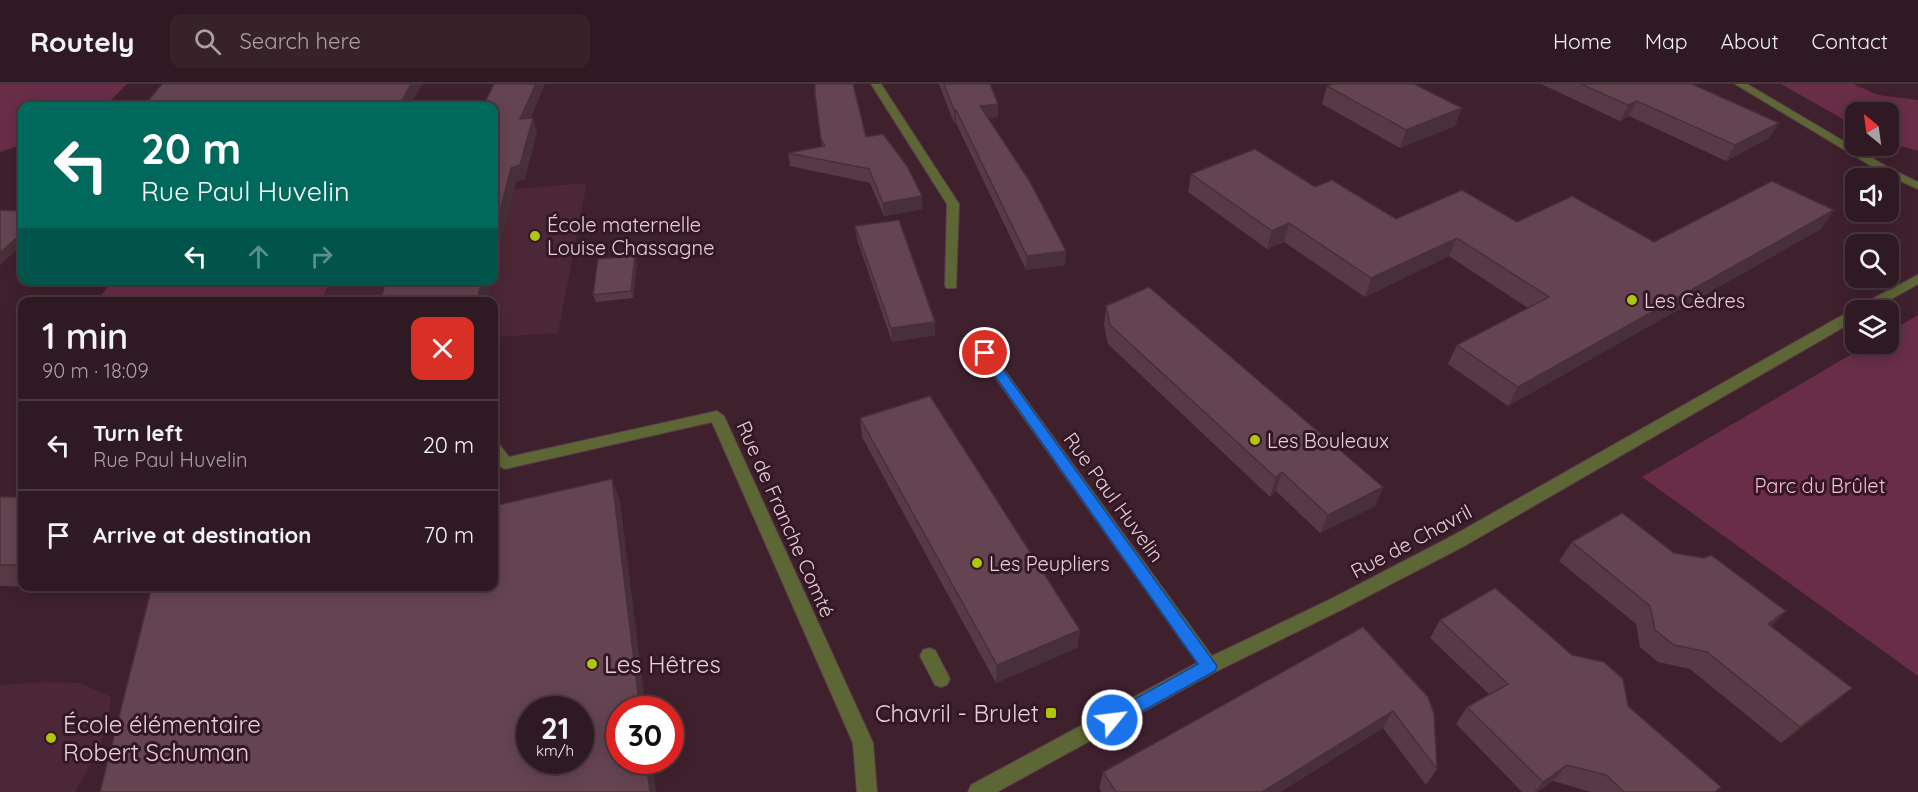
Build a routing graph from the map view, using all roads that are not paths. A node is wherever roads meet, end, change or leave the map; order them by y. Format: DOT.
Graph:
graph roads {
  1 [pos="876,84"];
  2 [pos="1740,84"];
  3 [pos="1918,186"];
  4 [pos="1918,279"];
  5 [pos="951,285"];
  6 [pos="1880,300"];
  7 [pos="1845,320"];
  8 [pos="985,353"];
  9 [pos="498,453"];
  10 [pos="929,656"];
  11 [pos="1209,666"];
  12 [pos="941,679"];
  13 [pos="867,792"];
  14 [pos="978,792"];
  1 -- 5 [label="street"];
  2 -- 3 [label="street"];
  4 -- 6 [label="street"];
  7 -- 11 [label="street, Rue de Chavril"];
  8 -- 11 [label="street, Rue Paul Huvelin"];
  9 -- 13 [label="street, Rue de Franche Comté"];
  10 -- 12 [label="street"];
  11 -- 14 [label="street, Rue de Chavril"];
}
